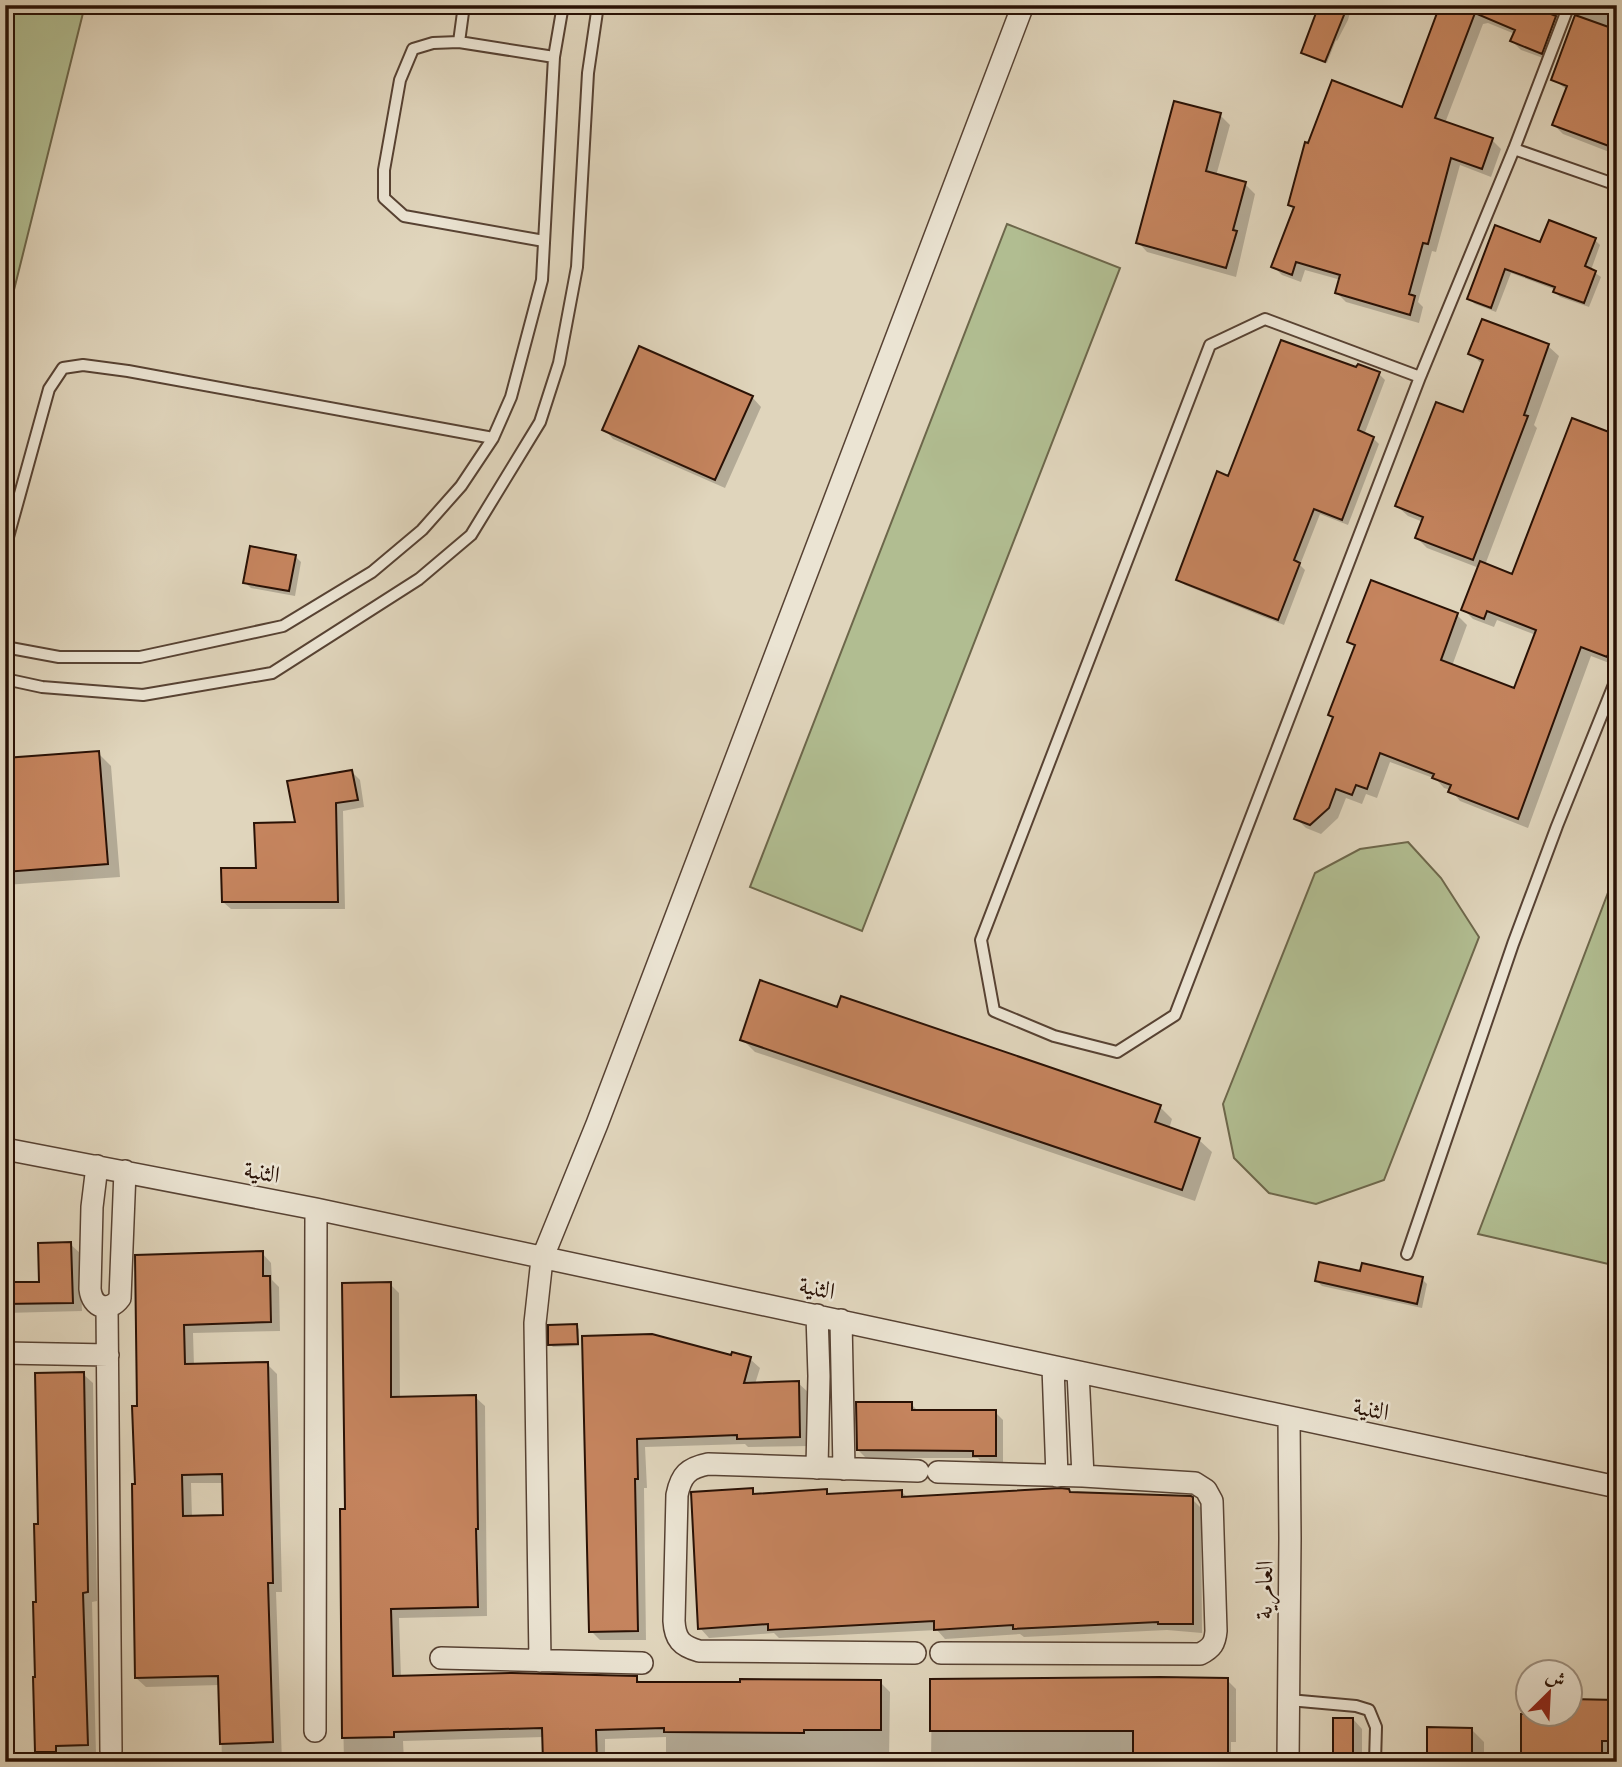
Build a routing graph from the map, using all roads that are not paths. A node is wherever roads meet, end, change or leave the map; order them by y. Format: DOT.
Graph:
graph roads {
  1 [pos="464,5"];
  2 [pos="563,5"];
  3 [pos="598,5"];
  4 [pos="1023,5"];
  5 [pos="1569,5"];
  6 [pos="459,42"];
  7 [pos="554,57"];
  8 [pos="1514,149"];
  9 [pos="1617,185"];
  10 [pos="544,241"];
  11 [pos="1420,377"];
  12 [pos="493,438"];
  13 [pos="5,548"];
  14 [pos="5,648"];
  15 [pos="1617,677"];
  16 [pos="5,679"];
  17 [pos="5,1149"];
  18 [pos="97,1166"];
  19 [pos="125,1171"];
  20 [pos="316,1209"];
  21 [pos="1407,1254"];
  22 [pos="542,1259"];
  23 [pos="107,1308"];
  24 [pos="817,1315"];
  25 [pos="841,1320"];
  26 [pos="5,1353"];
  27 [pos="108,1355"];
  28 [pos="1053,1367"];
  29 [pos="1078,1372"];
  30 [pos="1289,1418"];
  31 [pos="817,1468"];
  32 [pos="844,1469"];
  33 [pos="1057,1476"];
  34 [pos="1083,1476"];
  35 [pos="1617,1488"];
  36 [pos="915,1653"];
  37 [pos="941,1653"];
  38 [pos="441,1658"];
  39 [pos="540,1661"];
  40 [pos="642,1663"];
  41 [pos="1289,1700"];
  42 [pos="315,1731"];
  43 [pos="111,1751"];
  44 [pos="1288,1762"];
  45 [pos="1376,1762"];
  1 -- 6 [label="lane"];
  2 -- 7 [label="lane"];
  3 -- 16 [label="lane"];
  4 -- 22 [label="street"];
  5 -- 8 [label="lane"];
  6 -- 7 [label="lane"];
  6 -- 10 [label="lane"];
  7 -- 10 [label="lane"];
  8 -- 9 [label="lane"];
  8 -- 11 [label="lane"];
  10 -- 12 [label="lane"];
  11 -- 11 [label="lane"];
  12 -- 13 [label="lane"];
  12 -- 14 [label="lane"];
  15 -- 21 [label="lane"];
  17 -- 18 [label="street, الثنية"];
  18 -- 19 [label="street, الثنية"];
  18 -- 23 [label="street"];
  19 -- 20 [label="street, الثنية"];
  19 -- 23 [label="street"];
  20 -- 22 [label="street, الثنية"];
  20 -- 42 [label="street"];
  22 -- 24 [label="street, الثنية"];
  22 -- 39 [label="street"];
  23 -- 27 [label="street"];
  24 -- 25 [label="street, الثنية"];
  24 -- 31 [label="street"];
  25 -- 28 [label="street, الثنية"];
  25 -- 32 [label="street"];
  26 -- 27 [label="street"];
  27 -- 43 [label="street"];
  28 -- 29 [label="street, الثنية"];
  28 -- 33 [label="street"];
  29 -- 30 [label="street, الثنية"];
  29 -- 34 [label="street"];
  30 -- 35 [label="street, الثنية"];
  30 -- 41 [label="street, العامرية"];
  31 -- 32 [label="street"];
  31 -- 36 [label="street"];
  32 -- 33 [label="street"];
  33 -- 34 [label="street"];
  34 -- 37 [label="street"];
  38 -- 39 [label="street"];
  39 -- 40 [label="street"];
  41 -- 44 [label="street, العامرية"];
  41 -- 45 [label="lane"];
}
